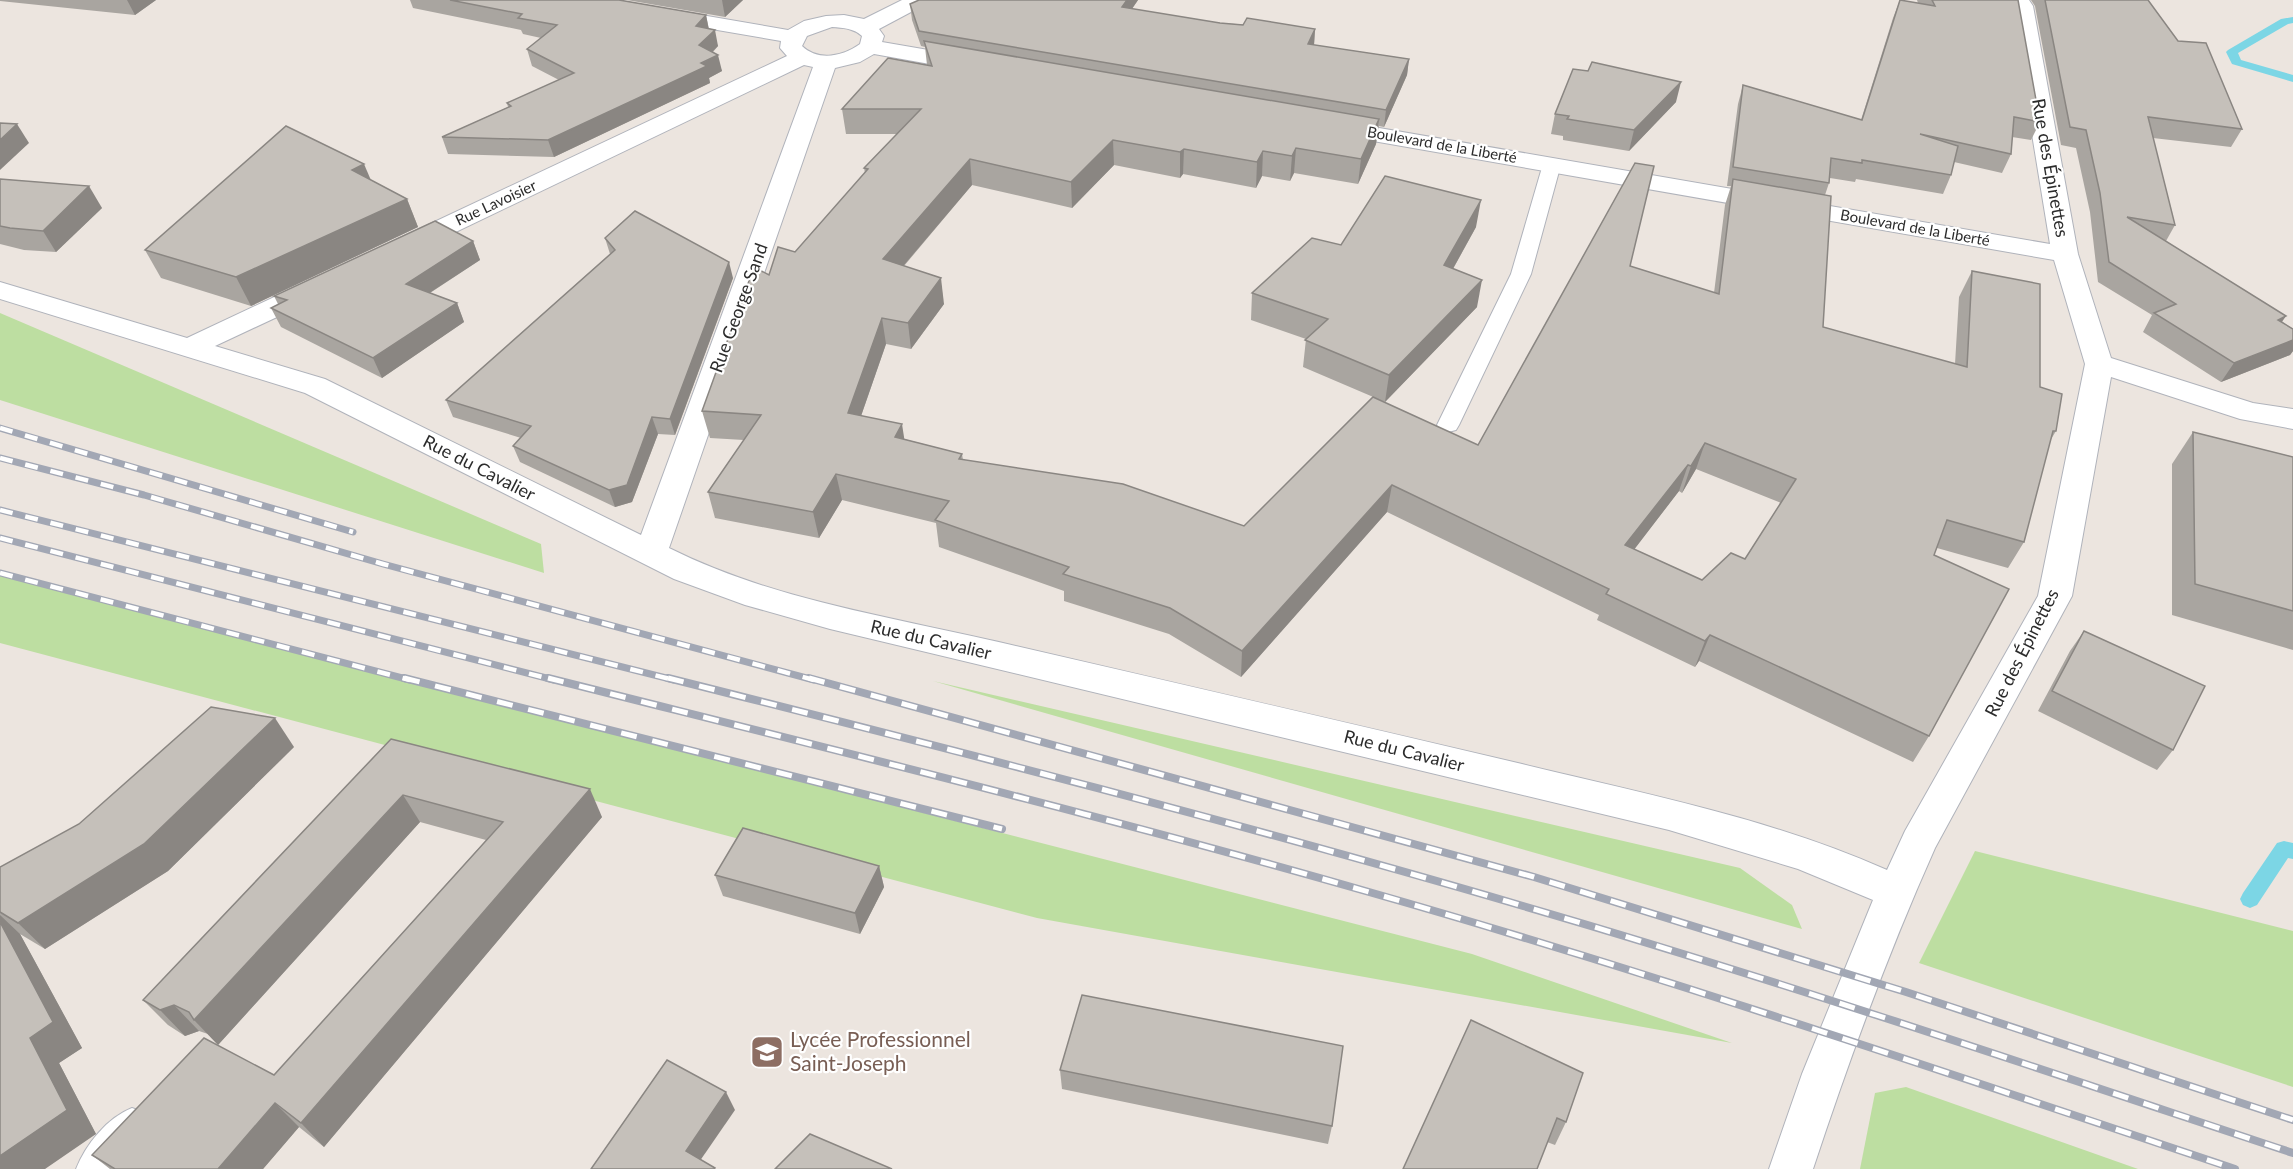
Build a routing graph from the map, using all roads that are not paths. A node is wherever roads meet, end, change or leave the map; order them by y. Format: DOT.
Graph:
graph roads {
  1 [pos="577,0"];
  2 [pos="919,0"];
  3 [pos="2018,0"];
  4 [pos="833,11"];
  5 [pos="868,37"];
  6 [pos="807,52"];
  7 [pos="988,67"];
  8 [pos="1305,122"];
  9 [pos="1552,164"];
  10 [pos="2065,254"];
  11 [pos="383,256"];
  12 [pos="330,281"];
  13 [pos="0,290"];
  14 [pos="190,348"];
  15 [pos="2099,364"];
  16 [pos="2293,419"];
  17 [pos="1448,425"];
  18 [pos="651,554"];
  19 [pos="1896,891"];
  20 [pos="159,1098"];
  21 [pos="98,1169"];
  22 [pos="1791,1169"];
  1 -- 6 [label="street"];
  2 -- 5 [label="street"];
  3 -- 10 [label="street, Rue des Épinettes"];
  4 -- 5 [label="street"];
  4 -- 6 [label="street"];
  5 -- 6 [label="street"];
  5 -- 7 [label="street"];
  6 -- 11 [label="street, Rue Lavoisier"];
  6 -- 18 [label="street, Rue George Sand"];
  8 -- 9 [label="street, Boulevard de la Liberté"];
  9 -- 10 [label="street, Boulevard de la Liberté"];
  9 -- 17 [label="lane"];
  10 -- 15 [label="street, Rue des Épinettes"];
  12 -- 14 [label="street"];
  13 -- 14 [label="street, Rue du Cavalier"];
  14 -- 18 [label="street, Rue du Cavalier"];
  15 -- 16 [label="street"];
  15 -- 19 [label="street, Rue des Épinettes"];
  18 -- 19 [label="street, Rue du Cavalier"];
  19 -- 22 [label="street, Rue des Épinettes"];
  20 -- 21 [label="street"];
}
